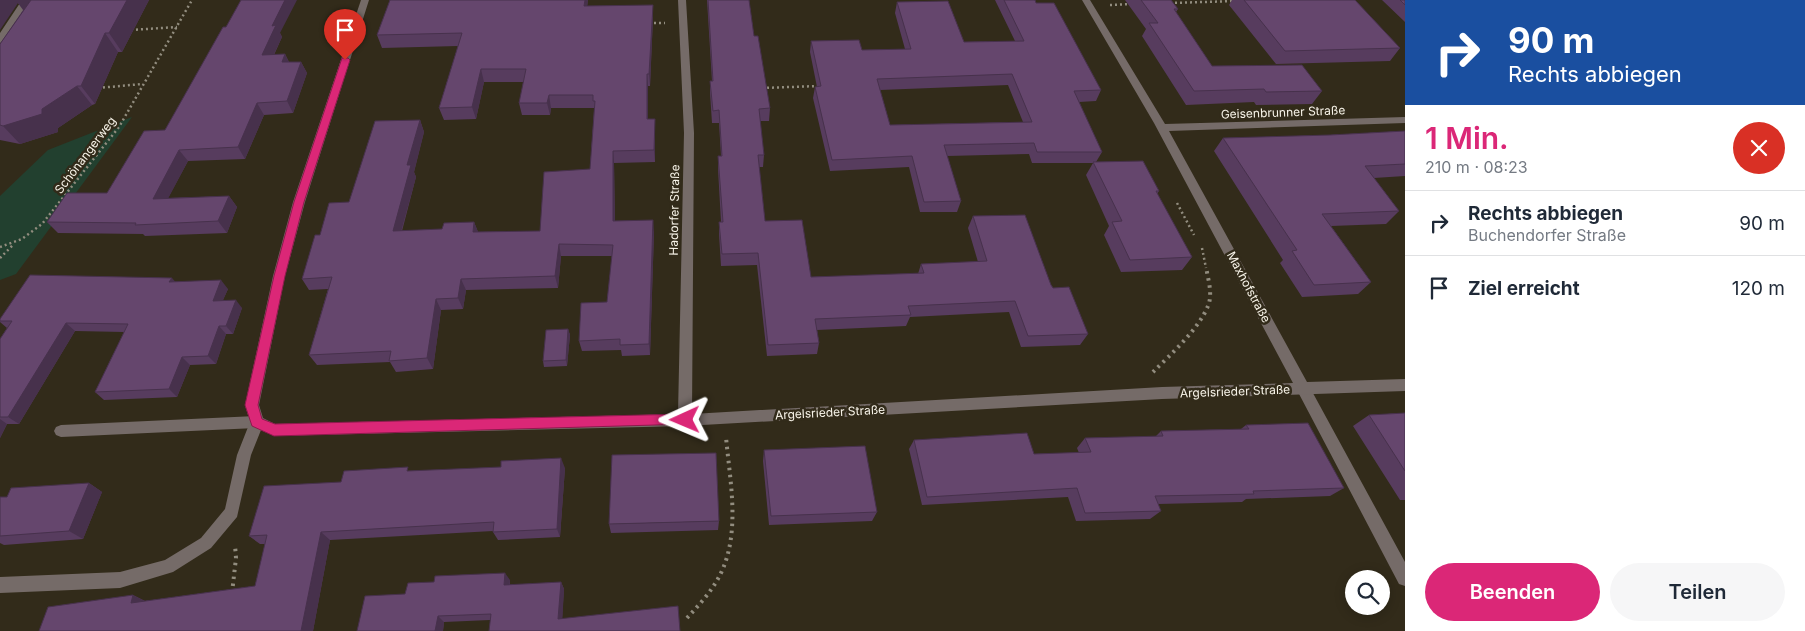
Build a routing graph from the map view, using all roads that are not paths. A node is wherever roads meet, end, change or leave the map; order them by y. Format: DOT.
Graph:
graph roads {
  1 [pos="26,0"];
  2 [pos="365,0"];
  3 [pos="682,0"];
  4 [pos="1088,2"];
  5 [pos="0,40"];
  6 [pos="1405,120"];
  7 [pos="1161,128"];
  8 [pos="1405,385"];
  9 [pos="1302,388"];
  10 [pos="685,420"];
  11 [pos="257,422"];
  12 [pos="61,431"];
  13 [pos="1405,578"];
  14 [pos="0,585"];
  1 -- 5 [label="street"];
  2 -- 11 [label="street"];
  3 -- 10 [label="street, Hadorfer Straße"];
  4 -- 7 [label="street, Maxhofstraße"];
  6 -- 7 [label="street, Geisenbrunner Straße"];
  7 -- 9 [label="street, Maxhofstraße"];
  8 -- 9 [label="street, Argelsrieder Straße"];
  9 -- 10 [label="street, Argelsrieder Straße"];
  9 -- 13 [label="street, Maxhofstraße"];
  10 -- 11 [label="street, Argelsrieder Straße"];
  11 -- 12 [label="street"];
  11 -- 14 [label="street"];
}
